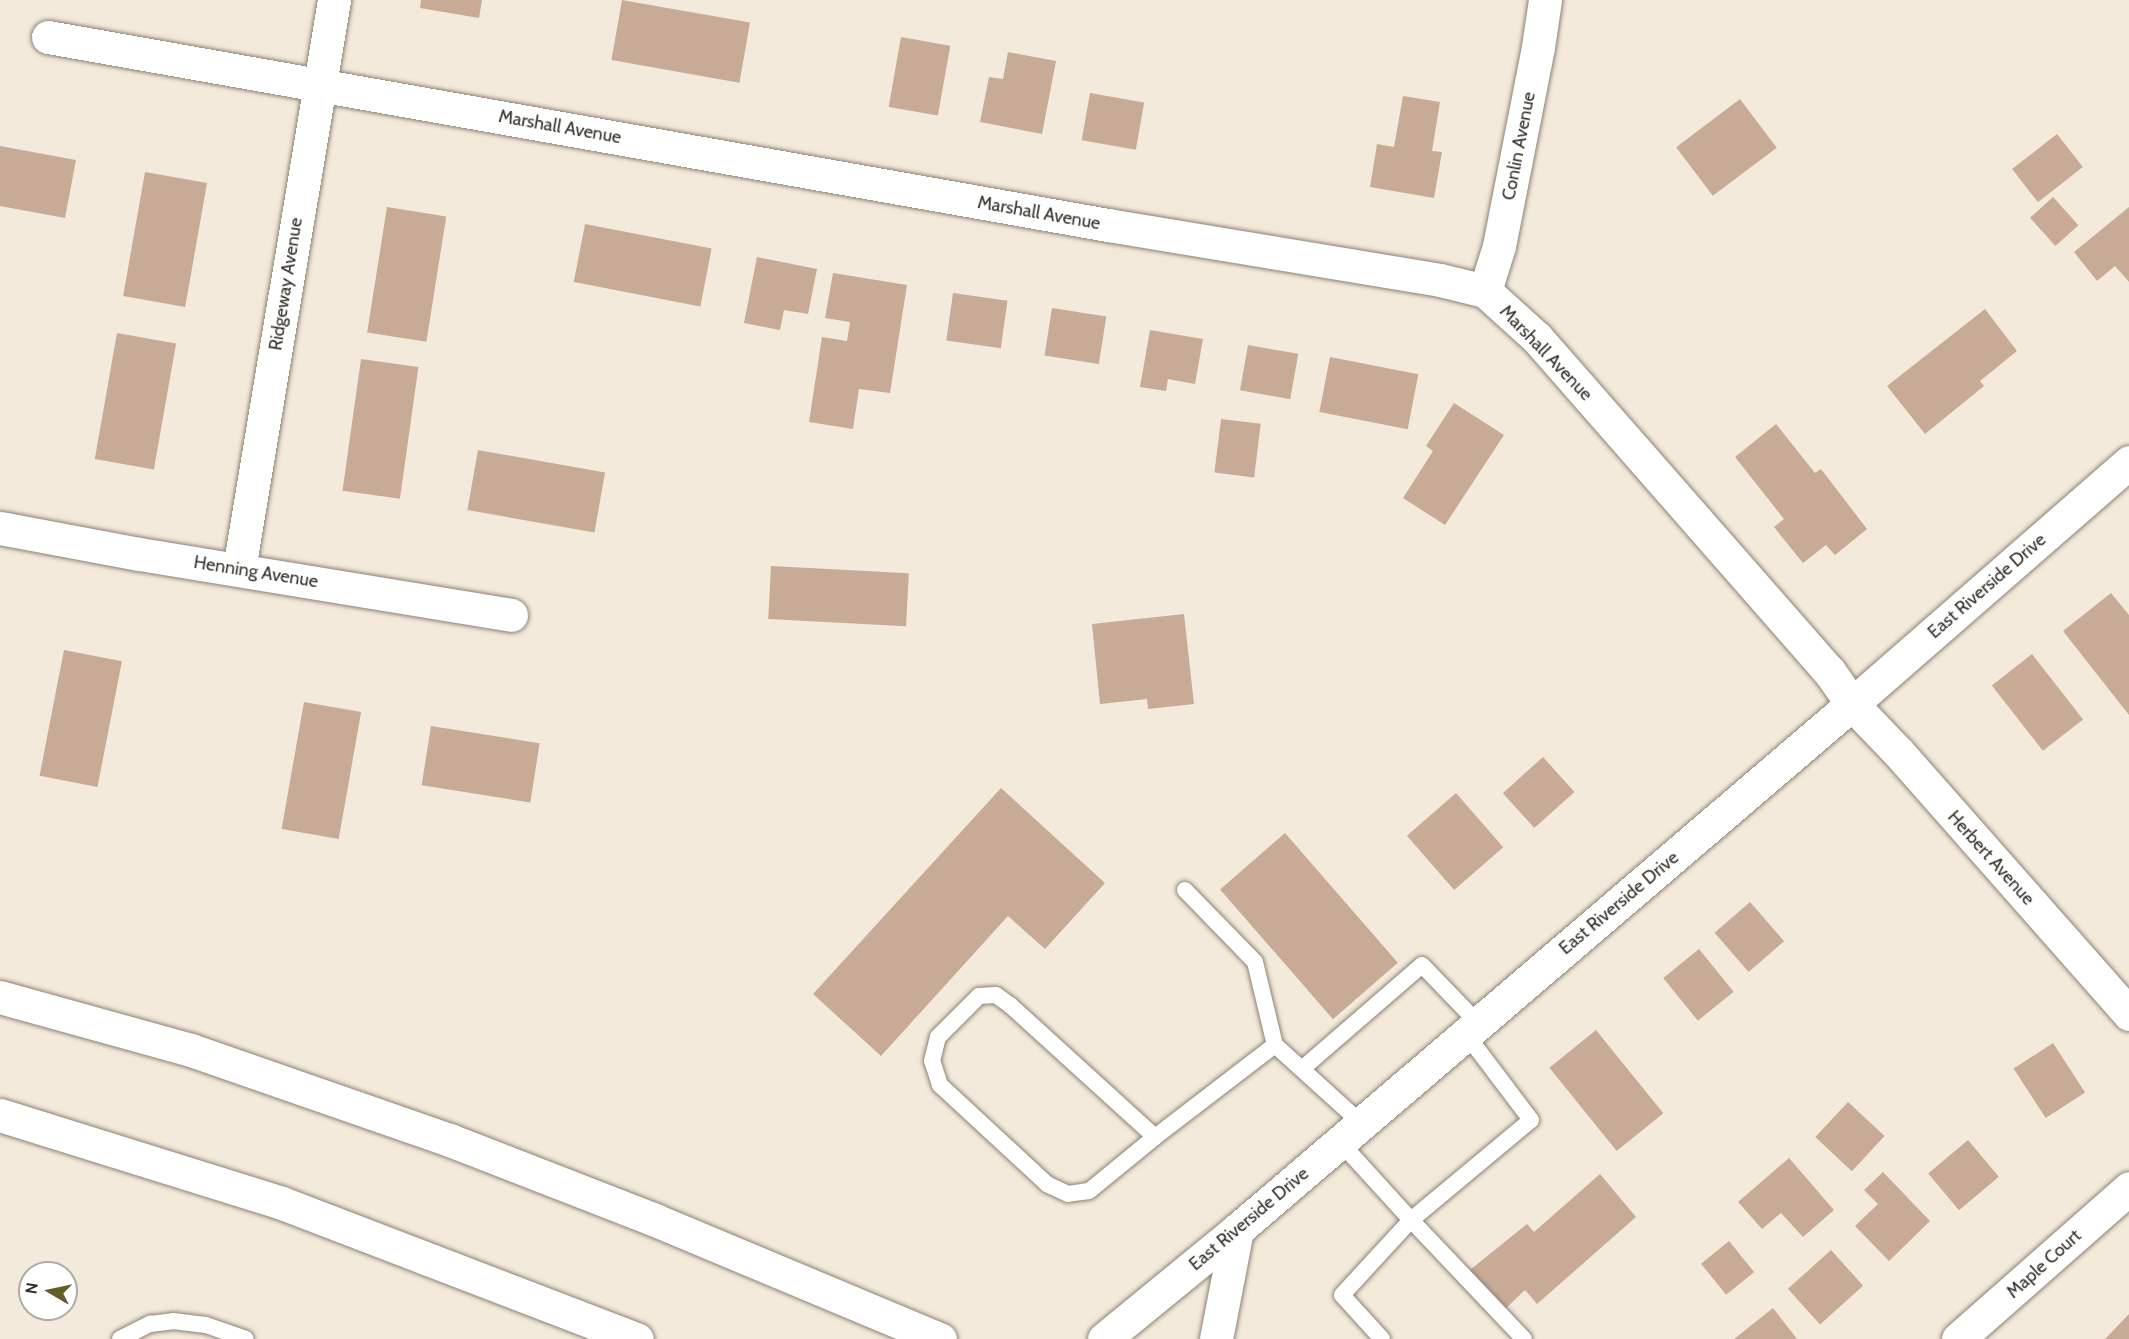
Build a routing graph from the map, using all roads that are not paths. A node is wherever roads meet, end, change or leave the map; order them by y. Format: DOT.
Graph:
graph roads {
  1 [pos="334,0"];
  2 [pos="1545,0"];
  3 [pos="48,37"];
  4 [pos="319,84"];
  5 [pos="1485,291"];
  6 [pos="2128,464"];
  7 [pos="0,528"];
  8 [pos="239,569"];
  9 [pos="511,615"];
  10 [pos="1852,704"];
  11 [pos="1185,890"];
  12 [pos="0,997"];
  13 [pos="2129,1014"];
  14 [pos="1472,1028"];
  15 [pos="1275,1045"];
  16 [pos="1303,1068"];
  17 [pos="0,1115"];
  18 [pos="1350,1133"];
  19 [pos="1155,1137"];
  20 [pos="2129,1188"];
  21 [pos="1411,1220"];
  22 [pos="1236,1230"];
  23 [pos="573,1312"];
  24 [pos="120,1339"];
  25 [pos="246,1339"];
  26 [pos="616,1339"];
  27 [pos="638,1339"];
  28 [pos="940,1339"];
  29 [pos="1104,1339"];
  30 [pos="1216,1339"];
  31 [pos="1382,1339"];
  32 [pos="1524,1339"];
  33 [pos="1958,1339"];
  1 -- 4 [label="main road, Ridgeway Avenue"];
  2 -- 5 [label="main road, Conlin Avenue"];
  3 -- 4 [label="main road, Marshall Avenue"];
  4 -- 5 [label="main road, Marshall Avenue"];
  4 -- 8 [label="main road, Ridgeway Avenue"];
  5 -- 10 [label="main road, Marshall Avenue"];
  6 -- 10 [label="main road, East Riverside Drive"];
  7 -- 8 [label="main road, Henning Avenue"];
  8 -- 9 [label="main road, Henning Avenue"];
  10 -- 13 [label="main road, Herbert Avenue"];
  10 -- 14 [label="main road, East Riverside Drive"];
  11 -- 15 [label="lane"];
  12 -- 28 [label="main road"];
  14 -- 16 [label="lane"];
  14 -- 18 [label="main road, East Riverside Drive"];
  14 -- 21 [label="lane"];
  15 -- 16 [label="lane"];
  15 -- 19 [label="lane"];
  16 -- 18 [label="lane"];
  17 -- 23 [label="main road"];
  18 -- 21 [label="lane"];
  18 -- 22 [label="main road, East Riverside Drive"];
  19 -- 19 [label="lane"];
  20 -- 33 [label="main road, Maple Court"];
  21 -- 31 [label="lane"];
  21 -- 32 [label="lane"];
  22 -- 29 [label="main road, East Riverside Drive"];
  22 -- 30 [label="main road"];
  23 -- 26 [label="main road"];
  23 -- 27 [label="main road"];
  24 -- 25 [label="lane"];
}
